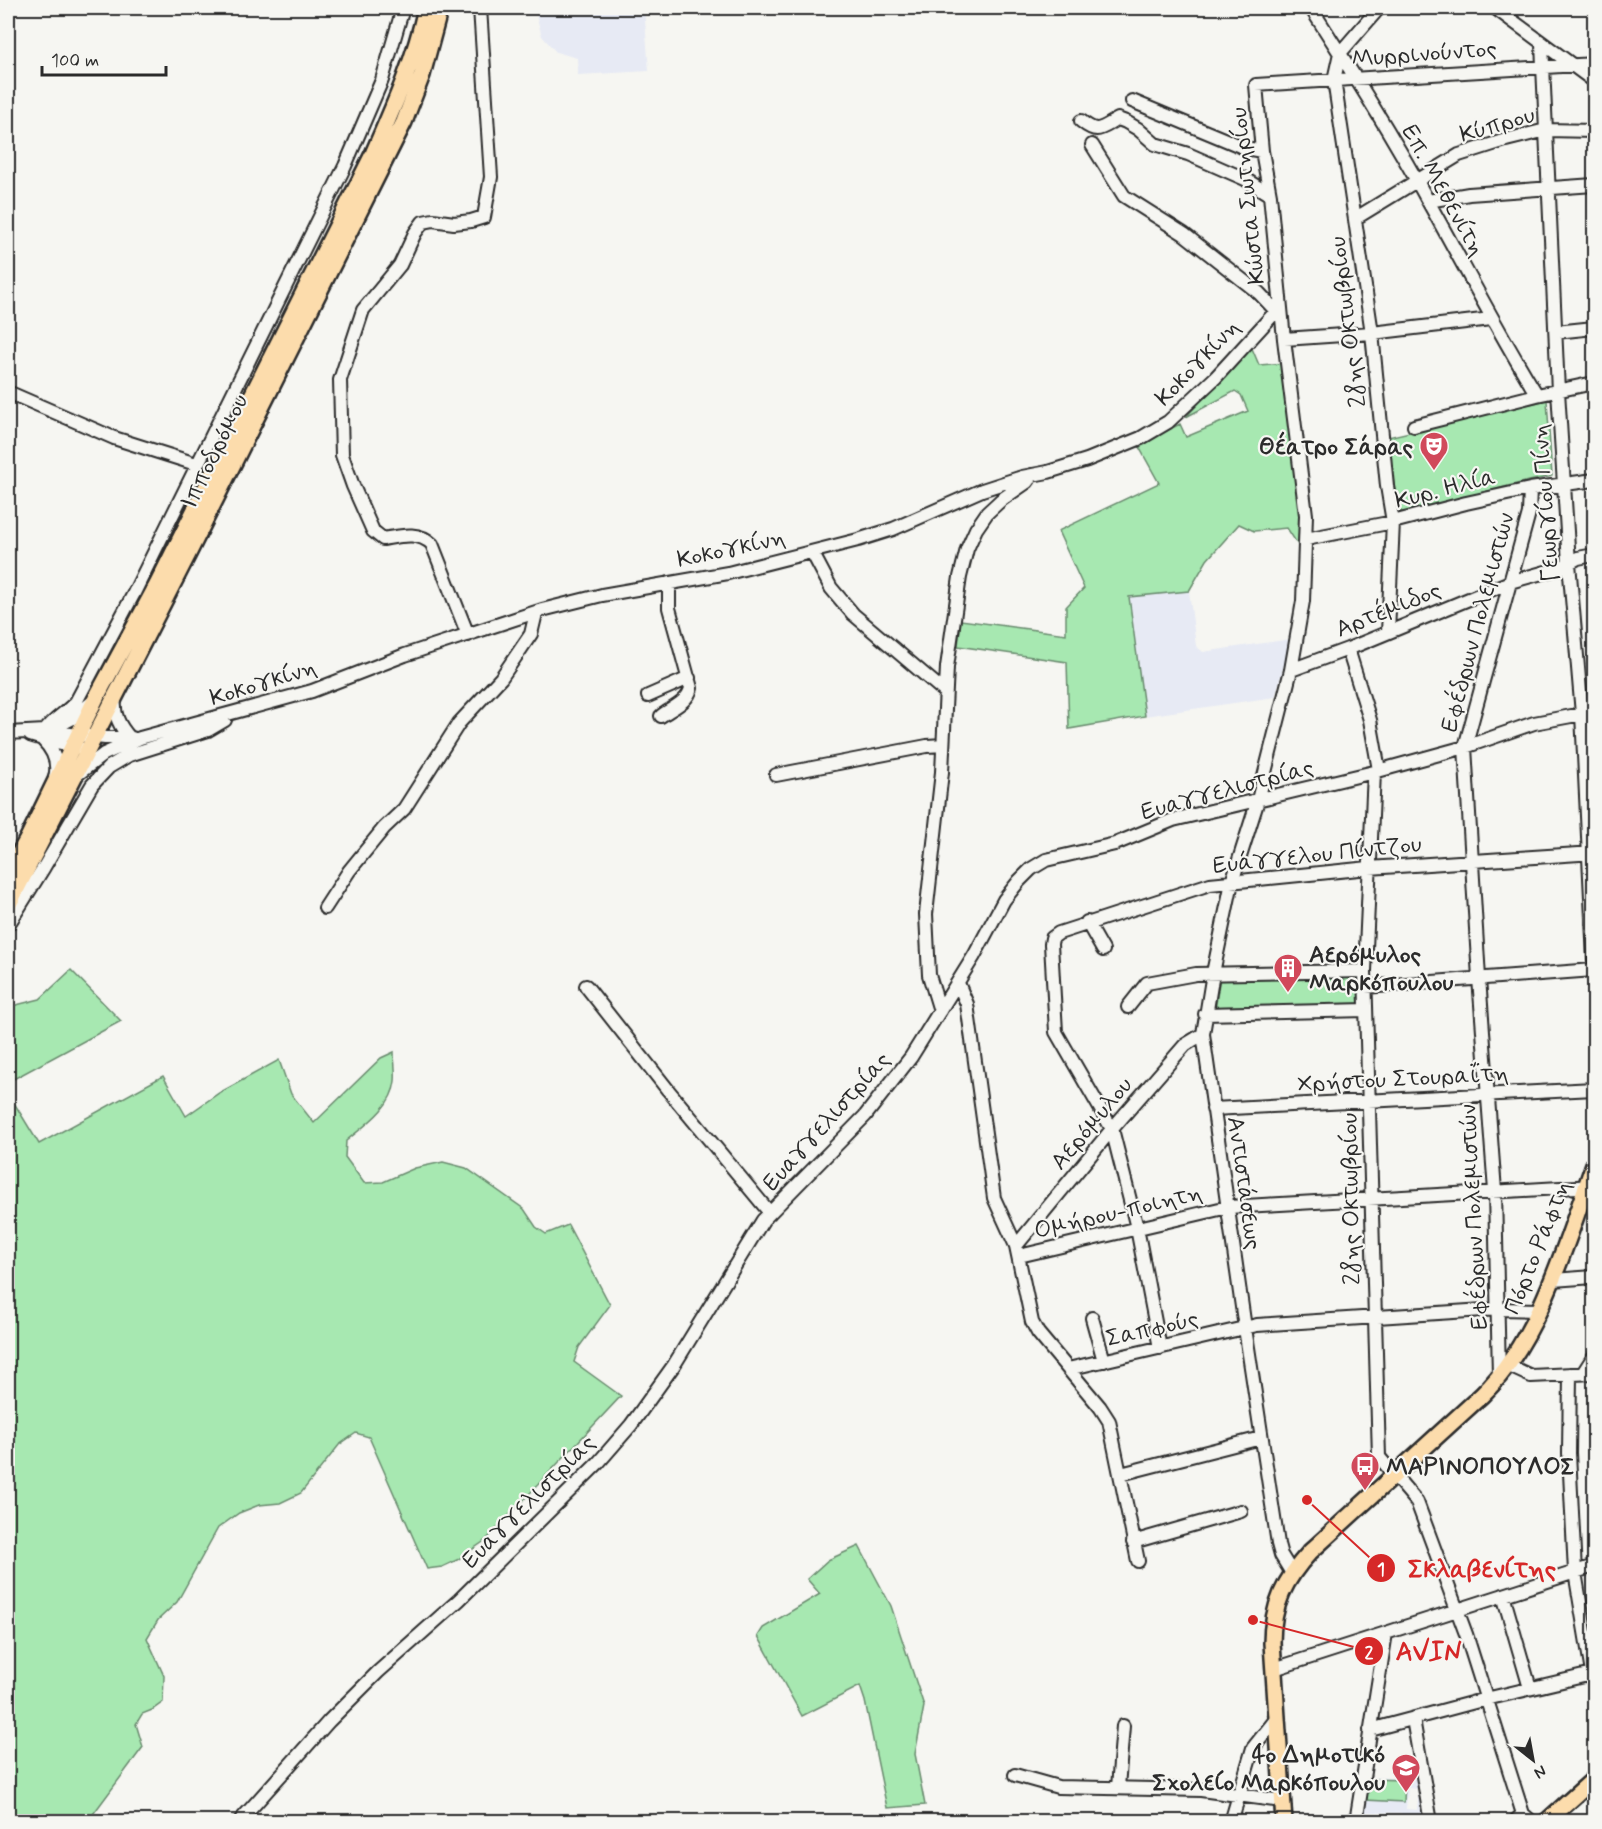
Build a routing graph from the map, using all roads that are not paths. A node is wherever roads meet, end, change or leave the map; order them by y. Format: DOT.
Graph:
graph roads {
  1 [pos="403,8"];
  2 [pos="426,8"];
  3 [pos="440,8"];
  4 [pos="480,8"];
  5 [pos="1311,8"];
  6 [pos="1379,8"];
  7 [pos="1495,8"];
  8 [pos="1517,8"];
  9 [pos="1508,18"];
  10 [pos="1542,44"];
  11 [pos="1340,53"];
  12 [pos="1594,64"];
  13 [pos="1575,65"];
  14 [pos="1543,67"];
  15 [pos="1357,78"];
  16 [pos="1334,80"];
  17 [pos="1594,81"];
  18 [pos="1256,85"];
  19 [pos="1132,101"];
  20 [pos="1081,121"];
  21 [pos="1546,130"];
  22 [pos="1594,130"];
  23 [pos="1092,145"];
  24 [pos="1262,151"];
  25 [pos="1417,182"];
  26 [pos="1594,185"];
  27 [pos="1549,187"];
  28 [pos="1270,195"];
  29 [pos="1428,201"];
  30 [pos="1356,218"];
  31 [pos="1278,309"];
  32 [pos="1491,319"];
  33 [pos="1594,328"];
  34 [pos="1556,332"];
  35 [pos="1371,333"];
  36 [pos="1284,339"];
  37 [pos="1594,383"];
  38 [pos="1558,391"];
  39 [pos="8,392"];
  40 [pos="1537,394"];
  41 [pos="1414,426"];
  42 [pos="196,464"];
  43 [pos="1032,475"];
  44 [pos="1594,480"];
  45 [pos="1565,484"];
  46 [pos="1530,489"];
  47 [pos="1393,522"];
  48 [pos="1306,539"];
  49 [pos="812,552"];
  50 [pos="1594,555"];
  51 [pos="1569,563"];
  52 [pos="1510,582"];
  53 [pos="669,583"];
  54 [pos="536,613"];
  55 [pos="1388,632"];
  56 [pos="468,635"];
  57 [pos="1348,649"];
  58 [pos="1291,670"];
  59 [pos="689,678"];
  60 [pos="945,692"];
  61 [pos="115,694"];
  62 [pos="648,696"];
  63 [pos="96,698"];
  64 [pos="1594,707"];
  65 [pos="242,710"];
  66 [pos="1582,714"];
  67 [pos="661,716"];
  68 [pos="8,733"];
  69 [pos="43,735"];
  70 [pos="135,738"];
  71 [pos="83,741"];
  72 [pos="943,745"];
  73 [pos="118,747"];
  74 [pos="1465,747"];
  75 [pos="1377,771"];
  76 [pos="776,775"];
  77 [pos="61,784"];
  78 [pos="1258,800"];
  79 [pos="1591,854"];
  80 [pos="1471,861"];
  81 [pos="1369,868"];
  82 [pos="8,874"];
  83 [pos="1232,882"];
  84 [pos="8,906"];
  85 [pos="325,908"];
  86 [pos="1087,922"];
  87 [pos="8,925"];
  88 [pos="1103,950"];
  89 [pos="1594,959"];
  90 [pos="1594,970"];
  91 [pos="1365,971"];
  92 [pos="1213,973"];
  93 [pos="1479,978"];
  94 [pos="958,983"];
  95 [pos="586,986"];
  96 [pos="1365,987"];
  97 [pos="1128,1007"];
  98 [pos="1366,1010"];
  99 [pos="940,1011"];
  100 [pos="1205,1014"];
  101 [pos="1203,1034"];
  102 [pos="1594,1089"];
  103 [pos="1488,1095"];
  104 [pos="1369,1101"];
  105 [pos="1214,1109"];
  106 [pos="1112,1129"];
  107 [pos="1594,1164"];
  108 [pos="1591,1186"];
  109 [pos="1495,1191"];
  110 [pos="1371,1197"];
  111 [pos="1228,1207"];
  112 [pos="770,1213"];
  113 [pos="1137,1228"];
  114 [pos="1018,1251"];
  115 [pos="1594,1277"];
  116 [pos="1553,1280"];
  117 [pos="1499,1309"];
  118 [pos="1539,1310"];
  119 [pos="1092,1318"];
  120 [pos="1374,1318"];
  121 [pos="1245,1328"];
  122 [pos="1160,1348"];
  123 [pos="1594,1356"];
  124 [pos="1104,1361"];
  125 [pos="1068,1369"];
  126 [pos="1503,1371"];
  127 [pos="1589,1373"];
  128 [pos="1570,1374"];
  129 [pos="1261,1438"];
  130 [pos="1121,1474"];
  131 [pos="1394,1475"];
  132 [pos="1241,1510"];
  133 [pos="1133,1542"];
  134 [pos="1138,1562"];
  135 [pos="1594,1566"];
  136 [pos="1575,1572"];
  137 [pos="1292,1573"];
  138 [pos="1503,1595"];
  139 [pos="1457,1610"];
  140 [pos="1386,1633"];
  141 [pos="1274,1669"];
  142 [pos="1593,1679"];
  143 [pos="1530,1688"];
  144 [pos="1486,1699"];
  145 [pos="1277,1719"];
  146 [pos="1413,1719"];
  147 [pos="1124,1726"];
  148 [pos="1370,1730"];
  149 [pos="1014,1774"];
  150 [pos="1594,1779"];
  151 [pos="1118,1787"];
  152 [pos="1239,1794"];
  153 [pos="1282,1801"];
  154 [pos="1523,1819"];
  155 [pos="239,1821"];
  156 [pos="1231,1821"];
  157 [pos="1284,1821"];
  158 [pos="1356,1821"];
  159 [pos="1431,1821"];
  160 [pos="1546,1821"];
  1 -- 42 [label="street"];
  2 -- 63 [label="main road, Ιπποδρόμου"];
  3 -- 61 [label="main road, Ιπποδρόμου"];
  4 -- 56 [label="street"];
  5 -- 11 [label="street, Επ. Μεθενίτη"];
  6 -- 11 [label="street"];
  7 -- 9 [label="street"];
  8 -- 9 [label="street"];
  9 -- 10 [label="street"];
  10 -- 13 [label="street"];
  10 -- 14 [label="street, Γεωργίου Πίνη"];
  11 -- 15 [label="street, Επ. Μεθενίτη"];
  11 -- 16 [label="street"];
  12 -- 13 [label="street, Μυρρινούντος"];
  13 -- 14 [label="street, Μυρρινούντος"];
  13 -- 17 [label="street"];
  14 -- 15 [label="street, Μυρρινούντος"];
  14 -- 21 [label="street, Γεωργίου Πίνη"];
  15 -- 16 [label="street, Μυρρινούντος"];
  15 -- 25 [label="street, Επ. Μεθενίτη"];
  16 -- 18 [label="street, Μυρρινούντος"];
  16 -- 30 [label="street, 28ης Οκτωβρίου"];
  18 -- 24 [label="street, Κώστα Σωτηρίου"];
  19 -- 24 [label="street"];
  20 -- 28 [label="street"];
  21 -- 22 [label="street, Κύπρου"];
  21 -- 25 [label="street, Κύπρου"];
  21 -- 27 [label="street, Γεωργίου Πίνη"];
  23 -- 31 [label="street"];
  24 -- 28 [label="street, Κώστα Σωτηρίου"];
  25 -- 29 [label="street, Επ. Μεθενίτη"];
  25 -- 30 [label="street, Κύπρου"];
  26 -- 27 [label="street"];
  27 -- 29 [label="street"];
  27 -- 34 [label="street, Γεωργίου Πίνη"];
  28 -- 31 [label="street, Κώστα Σωτηρίου"];
  29 -- 32 [label="street, Επ. Μεθενίτη"];
  30 -- 35 [label="street, 28ης Οκτωβρίου"];
  31 -- 36 [label="street, Κώστα Σωτηρίου"];
  31 -- 43 [label="street, Κοκογκίνη"];
  32 -- 35 [label="street"];
  32 -- 40 [label="street, Επ. Μεθενίτη"];
  33 -- 34 [label="street"];
  34 -- 38 [label="street, Γεωργίου Πίνη"];
  35 -- 36 [label="street"];
  35 -- 47 [label="street, 28ης Οκτωβρίου"];
  36 -- 48 [label="street, Κώστα Σωτηρίου"];
  37 -- 38 [label="street"];
  38 -- 40 [label="street"];
  38 -- 45 [label="street, Γεωργίου Πίνη"];
  39 -- 42 [label="street"];
  40 -- 41 [label="street"];
  42 -- 69 [label="street"];
  43 -- 49 [label="street, Κοκογκίνη"];
  43 -- 60 [label="street"];
  44 -- 45 [label="street, Κυρ. Ηλία"];
  45 -- 46 [label="street, Κυρ. Ηλία"];
  45 -- 51 [label="street, Γεωργίου Πίνη"];
  46 -- 47 [label="street, Κυρ. Ηλία"];
  46 -- 52 [label="street, Εφέδρων Πολεμιστών"];
  47 -- 48 [label="street, Κυρ. Ηλία"];
  47 -- 55 [label="street, 28ης Οκτωβρίου"];
  48 -- 58 [label="street, Κώστα Σωτηρίου"];
  49 -- 53 [label="street, Κοκογκίνη"];
  49 -- 60 [label="street"];
  50 -- 51 [label="street, Αρτέμιδος"];
  51 -- 52 [label="street, Αρτέμιδος"];
  51 -- 66 [label="street, Γεωργίου Πίνη"];
  52 -- 55 [label="street, Αρτέμιδος"];
  52 -- 74 [label="street, Εφέδρων Πολεμιστών"];
  53 -- 54 [label="street, Κοκογκίνη"];
  53 -- 59 [label="street"];
  54 -- 56 [label="street, Κοκογκίνη"];
  54 -- 85 [label="street"];
  55 -- 57 [label="street, Αρτέμιδος"];
  56 -- 65 [label="street, Κοκογκίνη"];
  57 -- 58 [label="street, Αρτέμιδος"];
  57 -- 75 [label="street, 28ης Οκτωβρίου"];
  58 -- 78 [label="street, Κώστα Σωτηρίου"];
  59 -- 62 [label="street"];
  59 -- 67 [label="street"];
  60 -- 72 [label="street"];
  61 -- 70 [label="street"];
  61 -- 71 [label="main road, Ιπποδρόμου"];
  63 -- 69 [label="street"];
  63 -- 71 [label="main road, Ιπποδρόμου"];
  64 -- 66 [label="street, Ευαγγελιστρίας"];
  65 -- 70 [label="street, Κοκογκίνη"];
  65 -- 87 [label="street"];
  66 -- 74 [label="street, Ευαγγελιστρίας"];
  66 -- 79 [label="street, Γεωργίου Πίνη"];
  68 -- 69 [label="street"];
  69 -- 71 [label="street"];
  69 -- 77 [label="street"];
  70 -- 71 [label="street"];
  70 -- 73 [label="street"];
  71 -- 73 [label="street"];
  71 -- 77 [label="main road, Ιπποδρόμου"];
  72 -- 76 [label="street"];
  72 -- 99 [label="street"];
  73 -- 77 [label="street"];
  74 -- 75 [label="street, Ευαγγελιστρίας"];
  74 -- 80 [label="street, Εφέδρων Πολεμιστών"];
  75 -- 78 [label="street, Ευαγγελιστρίας"];
  75 -- 81 [label="street, 28ης Οκτωβρίου"];
  77 -- 82 [label="main road, Ιπποδρόμου"];
  77 -- 84 [label="main road, Ιπποδρόμου"];
  78 -- 83 [label="street, Αντιστάσεως"];
  78 -- 94 [label="street, Ευαγγελιστρίας"];
  79 -- 80 [label="street, Ευάγγελου Πίντζου"];
  79 -- 89 [label="street, Γεωργίου Πίνη"];
  80 -- 81 [label="street, Ευάγγελου Πίντζου"];
  80 -- 93 [label="street, Εφέδρων Πολεμιστών"];
  81 -- 83 [label="street, Ευάγγελου Πίντζου"];
  81 -- 91 [label="street, 28ης Οκτωβρίου"];
  83 -- 86 [label="street, Ευάγγελου Πίντζου"];
  83 -- 92 [label="street, Αντιστάσεως"];
  86 -- 88 [label="street"];
  86 -- 106 [label="street, Ευάγγελου Πίντζου"];
  90 -- 93 [label="street"];
  91 -- 92 [label="street"];
  91 -- 96 [label="street, 28ης Οκτωβρίου"];
  92 -- 97 [label="street"];
  92 -- 100 [label="street, Αντιστάσεως"];
  93 -- 96 [label="street"];
  93 -- 103 [label="street, Εφέδρων Πολεμιστών"];
  94 -- 99 [label="street, Ευαγγελιστρίας"];
  94 -- 114 [label="street"];
  95 -- 112 [label="street"];
  96 -- 98 [label="street, 28ης Οκτωβρίου"];
  98 -- 100 [label="street"];
  98 -- 104 [label="street, 28ης Οκτωβρίου"];
  99 -- 112 [label="street, Ευαγγελιστρίας"];
  100 -- 101 [label="street, Αντιστάσεως"];
  101 -- 105 [label="street, Αντιστάσεως"];
  101 -- 106 [label="street, Αερόμυλου"];
  102 -- 103 [label="street, Χρήστου Στουραΐτη"];
  103 -- 104 [label="street, Χρήστου Στουραΐτη"];
  103 -- 109 [label="street, Εφέδρων Πολεμιστών"];
  104 -- 105 [label="street, Χρήστου Στουραΐτη"];
  104 -- 110 [label="street, 28ης Οκτωβρίου"];
  105 -- 111 [label="street, Αντιστάσεως"];
  106 -- 113 [label="street"];
  106 -- 114 [label="street, Αερόμυλου"];
  107 -- 108 [label="main road, Πόρτο Ράφτη"];
  108 -- 109 [label="street, Ομήρου-ποιητη"];
  108 -- 116 [label="main road, Πόρτο Ράφτη"];
  109 -- 110 [label="street, Ομήρου-ποιητη"];
  109 -- 117 [label="street, Εφέδρων Πολεμιστών"];
  110 -- 111 [label="street, Ομήρου-ποιητη"];
  110 -- 120 [label="street, 28ης Οκτωβρίου"];
  111 -- 113 [label="street, Ομήρου-ποιητη"];
  111 -- 121 [label="street, Αντιστάσεως"];
  112 -- 155 [label="street, Ευαγγελιστρίας"];
  113 -- 114 [label="street, Ομήρου-ποιητη"];
  113 -- 122 [label="street"];
  114 -- 125 [label="street"];
  115 -- 116 [label="street"];
  116 -- 118 [label="main road, Πόρτο Ράφτη"];
  117 -- 118 [label="street, Σαπφούς"];
  117 -- 120 [label="street, Σαπφούς"];
  117 -- 126 [label="street, Εφέδρων Πολεμιστών"];
  118 -- 126 [label="main road, Πόρτο Ράφτη"];
  119 -- 124 [label="street"];
  120 -- 121 [label="street, Σαπφούς"];
  120 -- 131 [label="street, 28ης Οκτωβρίου"];
  121 -- 122 [label="street, Σαπφούς"];
  121 -- 129 [label="street, Αντιστάσεως"];
  122 -- 124 [label="street, Σαπφούς"];
  123 -- 127 [label="street"];
  124 -- 125 [label="street, Σαπφούς"];
  125 -- 130 [label="street"];
  126 -- 128 [label="street"];
  126 -- 131 [label="main road, Πόρτο Ράφτη"];
  127 -- 128 [label="street"];
  128 -- 136 [label="street"];
  129 -- 130 [label="street"];
  129 -- 137 [label="street, Αντιστάσεως"];
  130 -- 133 [label="street"];
  131 -- 137 [label="main road, Πόρτο Ράφτη"];
  131 -- 139 [label="street, 28ης Οκτωβρίου"];
  132 -- 133 [label="street"];
  133 -- 134 [label="street"];
  135 -- 136 [label="street"];
  136 -- 138 [label="street"];
  136 -- 142 [label="street"];
  137 -- 141 [label="main road, Πόρτο Ράφτη"];
  138 -- 139 [label="street"];
  138 -- 143 [label="street"];
  139 -- 140 [label="street"];
  139 -- 144 [label="street, 28ης Οκτωβρίου"];
  140 -- 141 [label="street"];
  140 -- 148 [label="street"];
  141 -- 145 [label="main road, Πόρτο Ράφτη"];
  142 -- 143 [label="street"];
  143 -- 144 [label="street"];
  144 -- 146 [label="street"];
  144 -- 154 [label="street, 28ης Οκτωβρίου"];
  145 -- 152 [label="street"];
  145 -- 153 [label="main road, Πόρτο Ράφτη"];
  146 -- 148 [label="street"];
  146 -- 159 [label="street"];
  147 -- 151 [label="street"];
  148 -- 158 [label="street"];
  149 -- 151 [label="street"];
  150 -- 160 [label="main road"];
  151 -- 152 [label="street"];
  152 -- 153 [label="street"];
  152 -- 156 [label="street"];
  153 -- 157 [label="main road, Πόρτο Ράφτη"];
}
